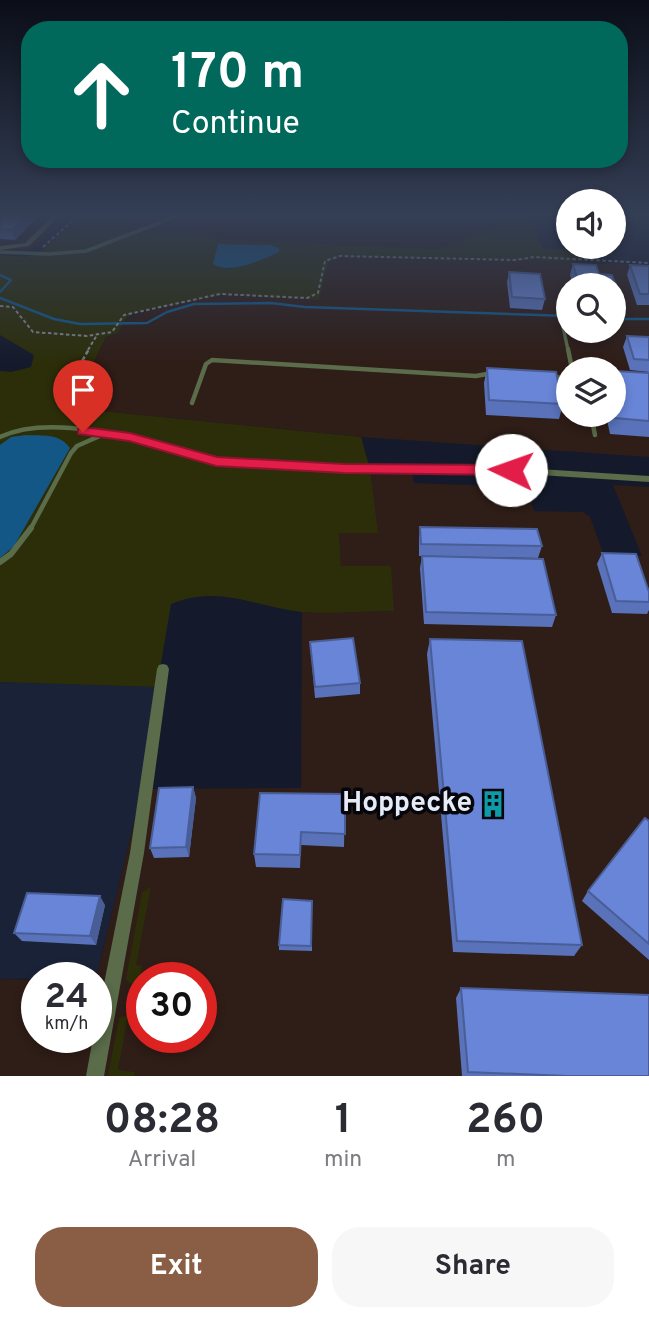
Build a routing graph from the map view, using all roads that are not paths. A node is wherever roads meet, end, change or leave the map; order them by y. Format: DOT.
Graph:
graph roads {
  1 [pos="502,374"];
  2 [pos="542,376"];
  3 [pos="556,377"];
  4 [pos="192,403"];
  5 [pos="593,427"];
  6 [pos="105,434"];
  7 [pos="595,435"];
  8 [pos="0,437"];
  9 [pos="216,462"];
  10 [pos="649,479"];
  11 [pos="0,562"];
  12 [pos="163,668"];
  13 [pos="95,1076"];
  1 -- 4 [label="lane"];
  2 -- 3 [label="lane"];
  5 -- 7 [label="lane"];
  6 -- 8 [label="lane"];
  6 -- 9 [label="lane"];
  6 -- 11 [label="lane"];
  9 -- 10 [label="street"];
  12 -- 13 [label="street"];
}
